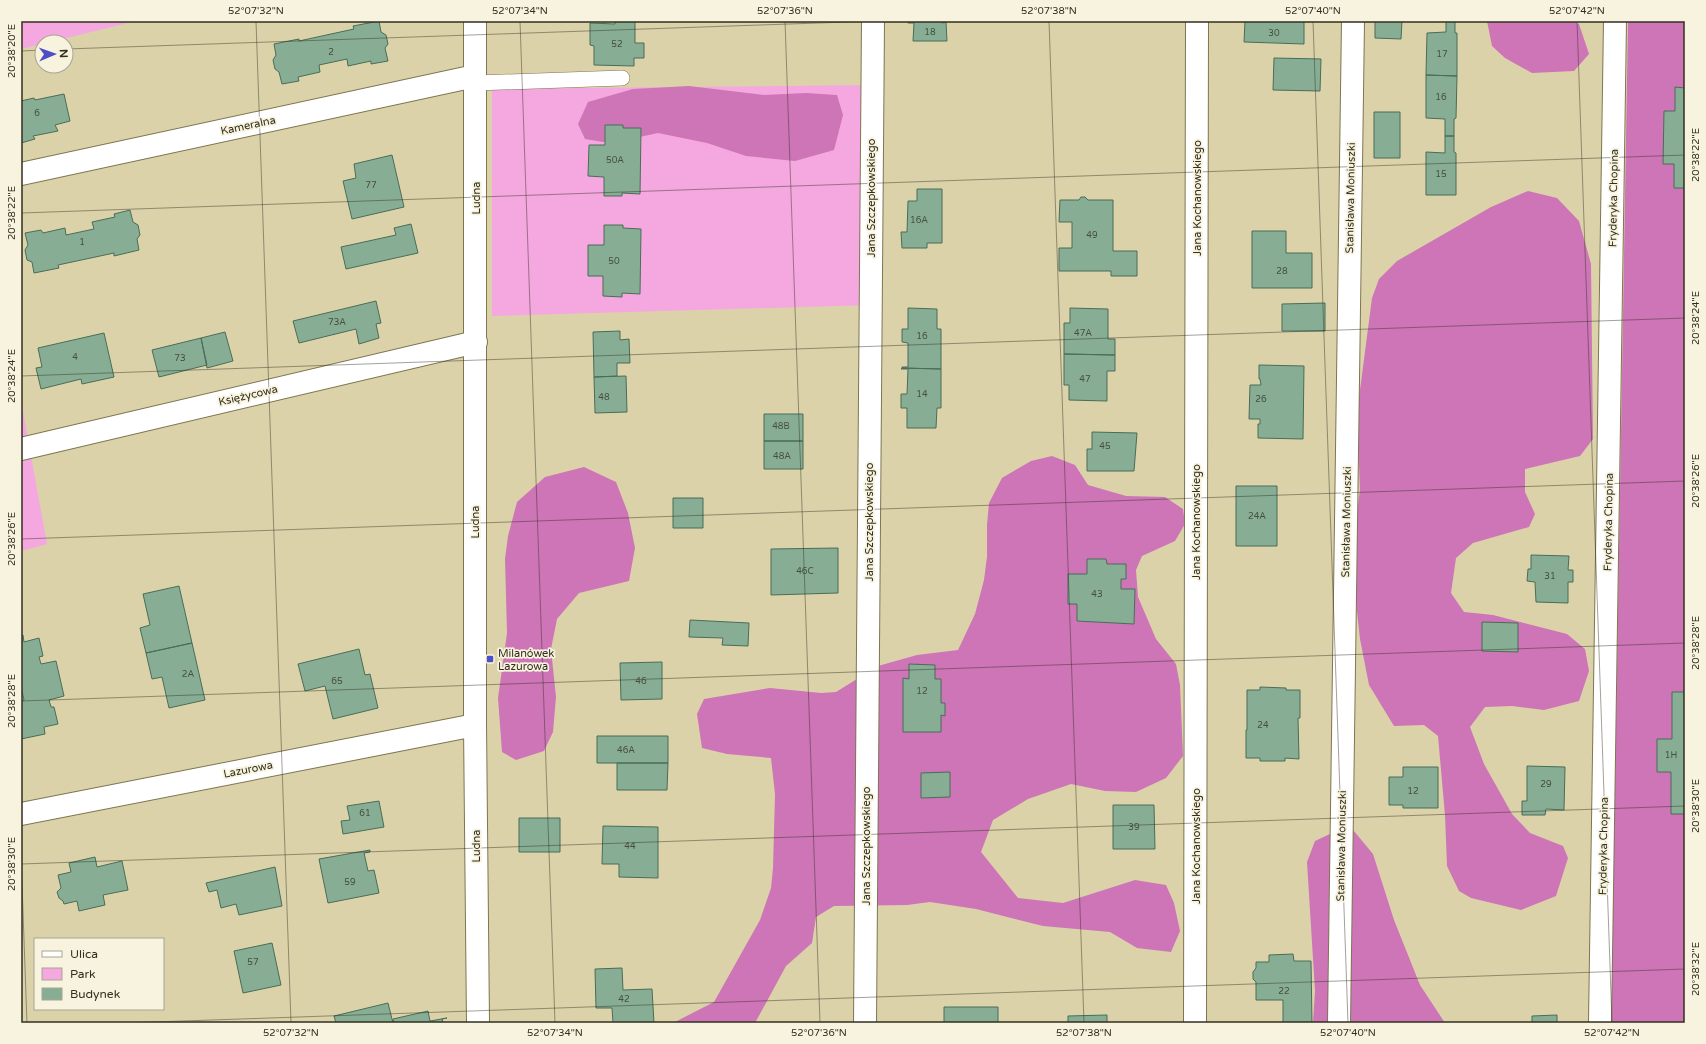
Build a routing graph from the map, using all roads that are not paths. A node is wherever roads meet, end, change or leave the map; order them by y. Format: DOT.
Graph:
graph roads {
  1 [pos="475,21"];
  2 [pos="872,21"];
  3 [pos="1197,21"];
  4 [pos="1353,21"];
  5 [pos="1615,21"];
  6 [pos="622,78"];
  7 [pos="475,80"];
  8 [pos="21,174"];
  9 [pos="476,342"];
  10 [pos="21,449"];
  11 [pos="475,725"];
  12 [pos="21,814"];
  13 [pos="478,1023"];
  14 [pos="865,1023"];
  15 [pos="1195,1023"];
  16 [pos="1339,1023"];
  17 [pos="1600,1023"];
  1 -- 7 [label="street, Ludna"];
  2 -- 14 [label="street, Jana Szczepkowskiego"];
  3 -- 15 [label="street, Jana Kochanowskiego"];
  4 -- 16 [label="street, Stanisława Moniuszki"];
  5 -- 17 [label="street, Fryderyka Chopina"];
  6 -- 7 [label="lane"];
  7 -- 8 [label="street, Kameralna"];
  7 -- 9 [label="street, Ludna"];
  9 -- 10 [label="street, Księżycowa"];
  9 -- 11 [label="street, Ludna"];
  11 -- 12 [label="street, Lazurowa"];
  11 -- 13 [label="street, Ludna"];
}
